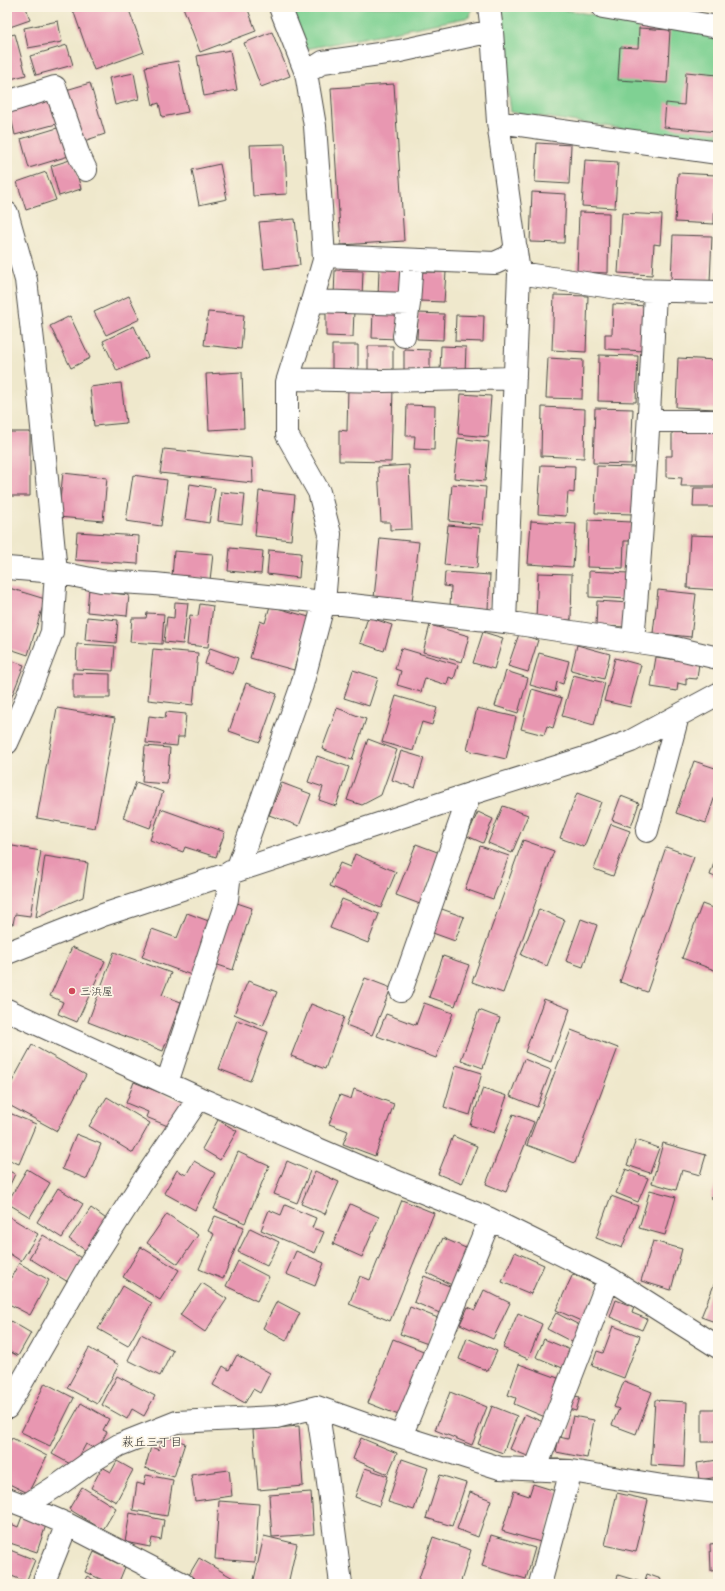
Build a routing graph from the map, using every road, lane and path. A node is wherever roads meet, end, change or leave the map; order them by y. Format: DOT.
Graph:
graph roads {
  1 [pos="280,7"];
  2 [pos="489,7"];
  3 [pos="603,7"];
  4 [pos="718,27"];
  5 [pos="492,31"];
  6 [pos="306,74"];
  7 [pos="7,102"];
  8 [pos="498,122"];
  9 [pos="718,153"];
  10 [pos="86,170"];
  11 [pos="7,213"];
  12 [pos="516,248"];
  13 [pos="324,256"];
  14 [pos="412,260"];
  15 [pos="519,273"];
  16 [pos="655,291"];
  17 [pos="718,292"];
  18 [pos="312,301"];
  19 [pos="409,304"];
  20 [pos="404,336"];
  21 [pos="514,378"];
  22 [pos="288,379"];
  23 [pos="649,421"];
  24 [pos="718,421"];
  25 [pos="7,568"];
  26 [pos="56,572"];
  27 [pos="324,602"];
  28 [pos="505,622"];
  29 [pos="633,642"];
  30 [pos="718,658"];
  31 [pos="718,694"];
  32 [pos="678,716"];
  33 [pos="7,743"];
  34 [pos="470,794"];
  35 [pos="647,831"];
  36 [pos="233,871"];
  37 [pos="7,953"];
  38 [pos="402,991"];
  39 [pos="7,1010"];
  40 [pos="167,1083"];
  41 [pos="199,1098"];
  42 [pos="490,1220"];
  43 [pos="609,1278"];
  44 [pos="718,1347"];
  45 [pos="317,1407"];
  46 [pos="7,1408"];
  47 [pos="401,1436"];
  48 [pos="535,1470"];
  49 [pos="571,1471"];
  50 [pos="718,1492"];
  51 [pos="16,1502"];
  52 [pos="67,1524"];
  53 [pos="43,1584"];
  54 [pos="183,1584"];
  55 [pos="341,1584"];
  56 [pos="540,1584"];
  1 -- 6 [label="street"];
  2 -- 5 [label="street"];
  3 -- 4 [label="street"];
  5 -- 6 [label="street"];
  5 -- 8 [label="street"];
  6 -- 13 [label="street"];
  7 -- 10 [label="street"];
  8 -- 9 [label="street"];
  8 -- 12 [label="street"];
  11 -- 26 [label="street"];
  12 -- 14 [label="street"];
  12 -- 15 [label="street"];
  13 -- 14 [label="street"];
  13 -- 18 [label="street"];
  14 -- 19 [label="street"];
  15 -- 16 [label="street"];
  15 -- 21 [label="street"];
  16 -- 17 [label="street"];
  16 -- 23 [label="street"];
  18 -- 19 [label="street"];
  18 -- 22 [label="street"];
  19 -- 20 [label="street"];
  21 -- 22 [label="street"];
  21 -- 28 [label="street"];
  22 -- 27 [label="street"];
  23 -- 24 [label="street"];
  23 -- 29 [label="street"];
  25 -- 26 [label="street"];
  26 -- 27 [label="street"];
  26 -- 33 [label="street"];
  27 -- 28 [label="street"];
  27 -- 36 [label="street"];
  28 -- 29 [label="street"];
  29 -- 30 [label="street"];
  31 -- 32 [label="street"];
  32 -- 34 [label="street"];
  32 -- 35 [label="street"];
  34 -- 36 [label="street"];
  34 -- 38 [label="street"];
  36 -- 37 [label="street"];
  36 -- 40 [label="street"];
  39 -- 40 [label="street"];
  40 -- 41 [label="street"];
  41 -- 42 [label="street"];
  41 -- 46 [label="street"];
  42 -- 43 [label="street"];
  42 -- 47 [label="street"];
  43 -- 44 [label="street"];
  43 -- 48 [label="street"];
  45 -- 47 [label="street"];
  45 -- 51 [label="street"];
  45 -- 55 [label="street"];
  47 -- 48 [label="street"];
  48 -- 49 [label="street"];
  49 -- 50 [label="street"];
  49 -- 56 [label="street"];
  51 -- 52 [label="street"];
  52 -- 53 [label="street"];
  52 -- 54 [label="street"];
}
